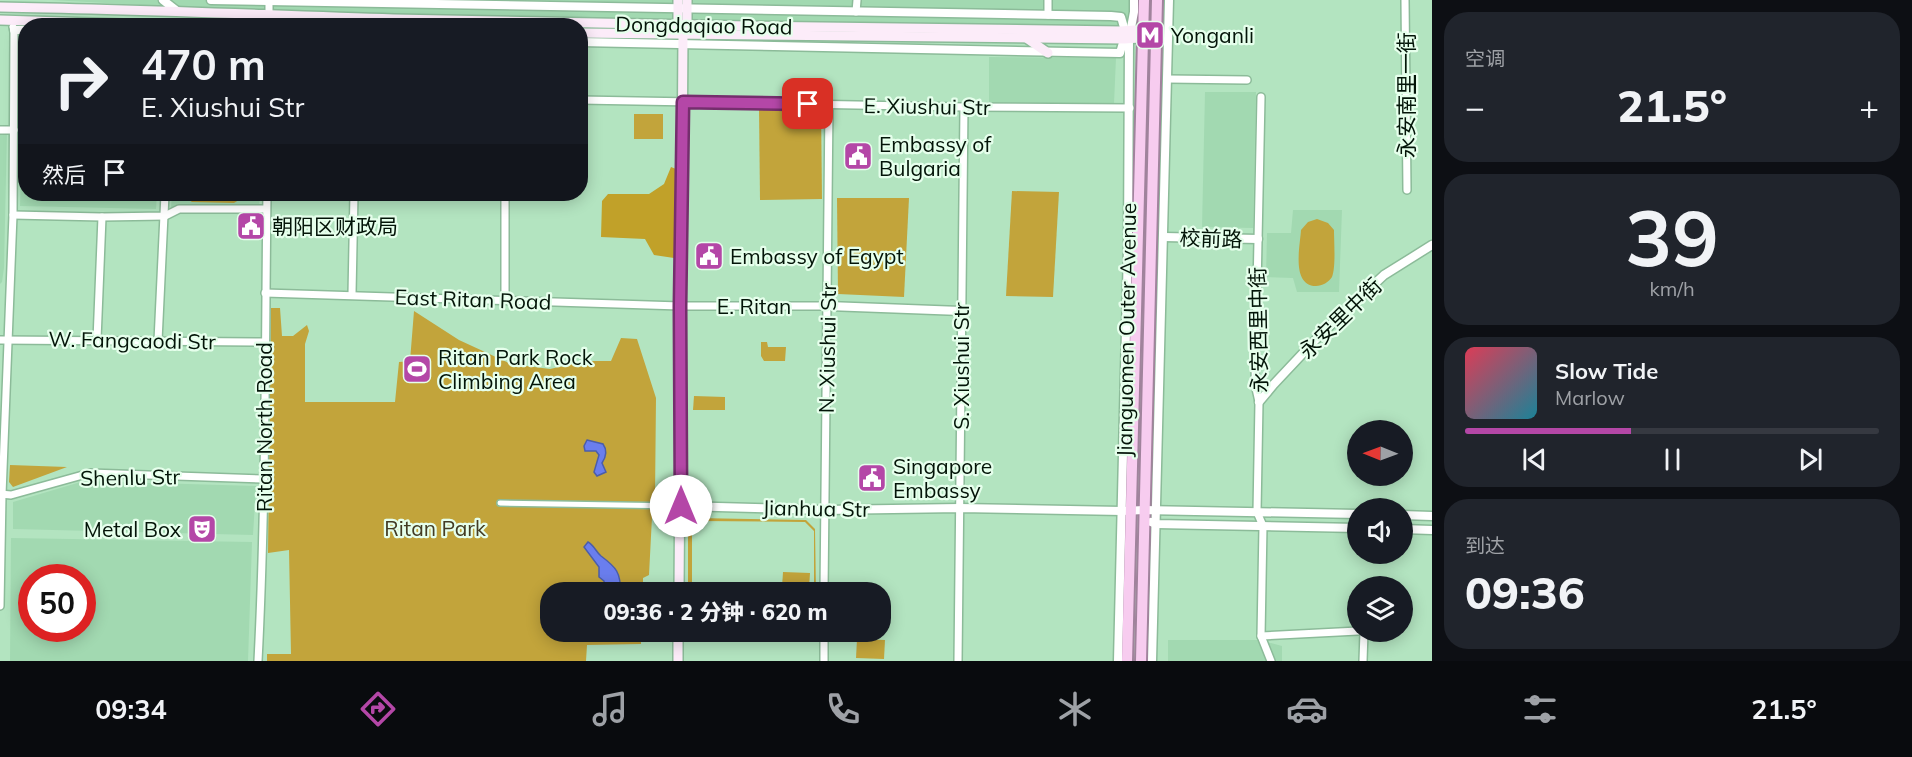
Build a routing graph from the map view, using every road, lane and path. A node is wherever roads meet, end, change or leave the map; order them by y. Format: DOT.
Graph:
graph roads {
  1 [pos="163,0"];
  2 [pos="211,0"];
  3 [pos="857,0"];
  4 [pos="1048,0"];
  5 [pos="1134,0"];
  6 [pos="1144,0"];
  7 [pos="1157,0"];
  8 [pos="1169,0"];
  9 [pos="1406,0"];
  10 [pos="269,1"];
  11 [pos="321,1"];
  12 [pos="370,2"];
  13 [pos="388,2"];
  14 [pos="402,2"];
  15 [pos="576,3"];
  16 [pos="682,4"];
  17 [pos="0,7"];
  18 [pos="177,11"];
  19 [pos="856,12"];
  20 [pos="1048,15"];
  21 [pos="249,18"];
  22 [pos="269,18"];
  23 [pos="4,20"];
  24 [pos="588,23"];
  25 [pos="682,24"];
  26 [pos="14,30"];
  27 [pos="18,30"];
  28 [pos="1143,33"];
  29 [pos="1156,33"];
  30 [pos="588,34"];
  31 [pos="1127,35"];
  32 [pos="1025,37"];
  33 [pos="683,40"];
  34 [pos="588,42"];
  35 [pos="1048,53"];
  36 [pos="1168,79"];
  37 [pos="1247,80"];
  38 [pos="1261,97"];
  39 [pos="588,100"];
  40 [pos="683,102"];
  41 [pos="829,104"];
  42 [pos="964,107"];
  43 [pos="1130,108"];
  44 [pos="0,130"];
  45 [pos="14,130"];
  46 [pos="1407,190"];
  47 [pos="165,201"];
  48 [pos="267,201"];
  49 [pos="354,201"];
  50 [pos="506,201"];
  51 [pos="266,209"];
  52 [pos="13,215"];
  53 [pos="165,216"];
  54 [pos="102,217"];
  55 [pos="1164,237"];
  56 [pos="1258,239"];
  57 [pos="1432,245"];
  58 [pos="1128,247"];
  59 [pos="1137,280"];
  60 [pos="265,293"];
  61 [pos="352,294"];
  62 [pos="505,300"];
  63 [pos="680,306"];
  64 [pos="828,306"];
  65 [pos="961,311"];
  66 [pos="9,339"];
  67 [pos="0,340"];
  68 [pos="97,340"];
  69 [pos="158,341"];
  70 [pos="264,342"];
  71 [pos="1259,402"];
  72 [pos="263,479"];
  73 [pos="1,495"];
  74 [pos="500,503"];
  75 [pos="681,506"];
  76 [pos="960,508"];
  77 [pos="825,510"];
  78 [pos="1126,511"];
  79 [pos="1156,511"];
  80 [pos="1257,512"];
  81 [pos="1144,514"];
  82 [pos="1347,514"];
  83 [pos="1413,515"];
  84 [pos="1432,516"];
  85 [pos="1156,524"];
  86 [pos="1263,526"];
  87 [pos="1347,528"];
  88 [pos="1413,529"];
  89 [pos="1432,530"];
  90 [pos="0,580"];
  91 [pos="679,582"];
  92 [pos="824,582"];
  93 [pos="0,606"];
  94 [pos="1347,632"];
  95 [pos="1261,636"];
  96 [pos="678,642"];
  97 [pos="824,642"];
  98 [pos="1364,642"];
  99 [pos="258,661"];
  100 [pos="678,661"];
  101 [pos="824,661"];
  102 [pos="958,661"];
  103 [pos="1118,661"];
  104 [pos="1127,661"];
  105 [pos="1141,661"];
  106 [pos="1152,661"];
  107 [pos="1271,661"];
  108 [pos="1364,661"];
  1 -- 18 [label="street"];
  2 -- 10 [label="street"];
  3 -- 19 [label="street"];
  4 -- 20 [label="street"];
  5 -- 31 [label="street, Jianguomen Outer Avenue"];
  6 -- 28 [label="highway, Jianguomen Outer Avenue"];
  7 -- 29 [label="highway, Jianguomen Outer Avenue"];
  8 -- 36 [label="street, Jianguomen Outer Avenue"];
  9 -- 46 [label="street, 永安南里一街"];
  10 -- 11 [label="street"];
  10 -- 22 [label="street"];
  11 -- 12 [label="street"];
  12 -- 13 [label="street"];
  13 -- 14 [label="street"];
  14 -- 15 [label="street"];
  15 -- 16 [label="street"];
  16 -- 19 [label="street"];
  16 -- 25 [label="main road"];
  17 -- 18 [label="main road, Dongdaqiao Road"];
  18 -- 21 [label="main road, Dongdaqiao Road"];
  19 -- 20 [label="street"];
  20 -- 31 [label="street"];
  23 -- 26 [label="street"];
  24 -- 25 [label="main road, Dongdaqiao Road"];
  25 -- 31 [label="main road, Dongdaqiao Road"];
  25 -- 33 [label="main road"];
  26 -- 27 [label="street"];
  26 -- 45 [label="street"];
  28 -- 29 [label="main road, Dongdaqiao Road"];
  28 -- 31 [label="main road, Dongdaqiao Road"];
  28 -- 59 [label="highway, Jianguomen Outer Avenue"];
  29 -- 81 [label="highway, Jianguomen Outer Avenue"];
  30 -- 33 [label="main road, Dongdaqiao Road"];
  31 -- 32 [label="main road, Dongdaqiao Road"];
  31 -- 35 [label="street"];
  31 -- 43 [label="street, Jianguomen Outer Avenue"];
  32 -- 33 [label="main road, Dongdaqiao Road"];
  32 -- 35 [label="main road"];
  33 -- 34 [label="street"];
  33 -- 35 [label="street"];
  33 -- 40 [label="main road"];
  36 -- 37 [label="street"];
  36 -- 55 [label="street, Jianguomen Outer Avenue"];
  38 -- 56 [label="street, 永安西里中街"];
  39 -- 40 [label="street, E. Xiushui Str"];
  40 -- 41 [label="street, E. Xiushui Str"];
  40 -- 63 [label="main road"];
  41 -- 42 [label="street, E. Xiushui Str"];
  41 -- 64 [label="street, N. Xiushui Str"];
  42 -- 43 [label="street, E. Xiushui Str"];
  42 -- 65 [label="street, S. Xiushui Str"];
  43 -- 58 [label="street, Jianguomen Outer Avenue"];
  44 -- 45 [label="street"];
  45 -- 52 [label="street"];
  47 -- 53 [label="street"];
  48 -- 51 [label="street, Ritan North Road"];
  49 -- 61 [label="street"];
  50 -- 62 [label="street"];
  51 -- 53 [label="street"];
  51 -- 60 [label="street, Ritan North Road"];
  52 -- 54 [label="street"];
  52 -- 66 [label="street"];
  53 -- 54 [label="street"];
  53 -- 69 [label="street"];
  54 -- 68 [label="street"];
  55 -- 56 [label="street, 校前路"];
  55 -- 79 [label="street, Jianguomen Outer Avenue"];
  56 -- 71 [label="street, 永安西里中街"];
  57 -- 71 [label="street, 永安里中街"];
  58 -- 59 [label="street"];
  58 -- 78 [label="street, Jianguomen Outer Avenue"];
  59 -- 78 [label="highway, Jianguomen Outer Avenue"];
  60 -- 61 [label="street, East Ritan Road"];
  60 -- 70 [label="street, Ritan North Road"];
  61 -- 62 [label="street, East Ritan Road"];
  62 -- 63 [label="street, East Ritan Road"];
  63 -- 64 [label="street, E. Ritan"];
  63 -- 75 [label="main road"];
  64 -- 65 [label="street"];
  64 -- 77 [label="street, N. Xiushui Str"];
  65 -- 76 [label="street, S. Xiushui Str"];
  66 -- 67 [label="street, W. Fangcaodi Str"];
  66 -- 68 [label="street, W. Fangcaodi Str"];
  66 -- 73 [label="street"];
  68 -- 69 [label="street, W. Fangcaodi Str"];
  69 -- 70 [label="street, W. Fangcaodi Str"];
  70 -- 72 [label="street, Ritan North Road"];
  71 -- 80 [label="street, 永安西里中街"];
  72 -- 73 [label="street, Shenlu Str"];
  72 -- 99 [label="street, Ritan North Road"];
  73 -- 90 [label="street"];
  74 -- 75 [label="street"];
  75 -- 77 [label="street, Jianhua Str"];
  75 -- 91 [label="main road"];
  76 -- 77 [label="street, Jianhua Str"];
  76 -- 78 [label="street, Jianhua Str"];
  76 -- 102 [label="street, S. Xiushui Str"];
  77 -- 92 [label="street, N. Xiushui Str"];
  78 -- 81 [label="street"];
  78 -- 103 [label="street, Jianguomen Outer Avenue"];
  78 -- 104 [label="highway, Jianguomen Outer Avenue"];
  79 -- 80 [label="street"];
  79 -- 81 [label="street"];
  79 -- 85 [label="street, Jianguomen Outer Avenue"];
  80 -- 82 [label="street"];
  80 -- 86 [label="street, 永安西里中街"];
  81 -- 85 [label="street"];
  81 -- 105 [label="highway, Jianguomen Outer Avenue"];
  83 -- 84 [label="street"];
  85 -- 86 [label="street"];
  85 -- 106 [label="street, Jianguomen Outer Avenue"];
  86 -- 87 [label="street"];
  86 -- 95 [label="street"];
  88 -- 89 [label="street"];
  90 -- 93 [label="street"];
  94 -- 95 [label="street"];
  95 -- 107 [label="street"];
  96 -- 100 [label="main road"];
  97 -- 101 [label="street"];
  98 -- 108 [label="street"];
}
